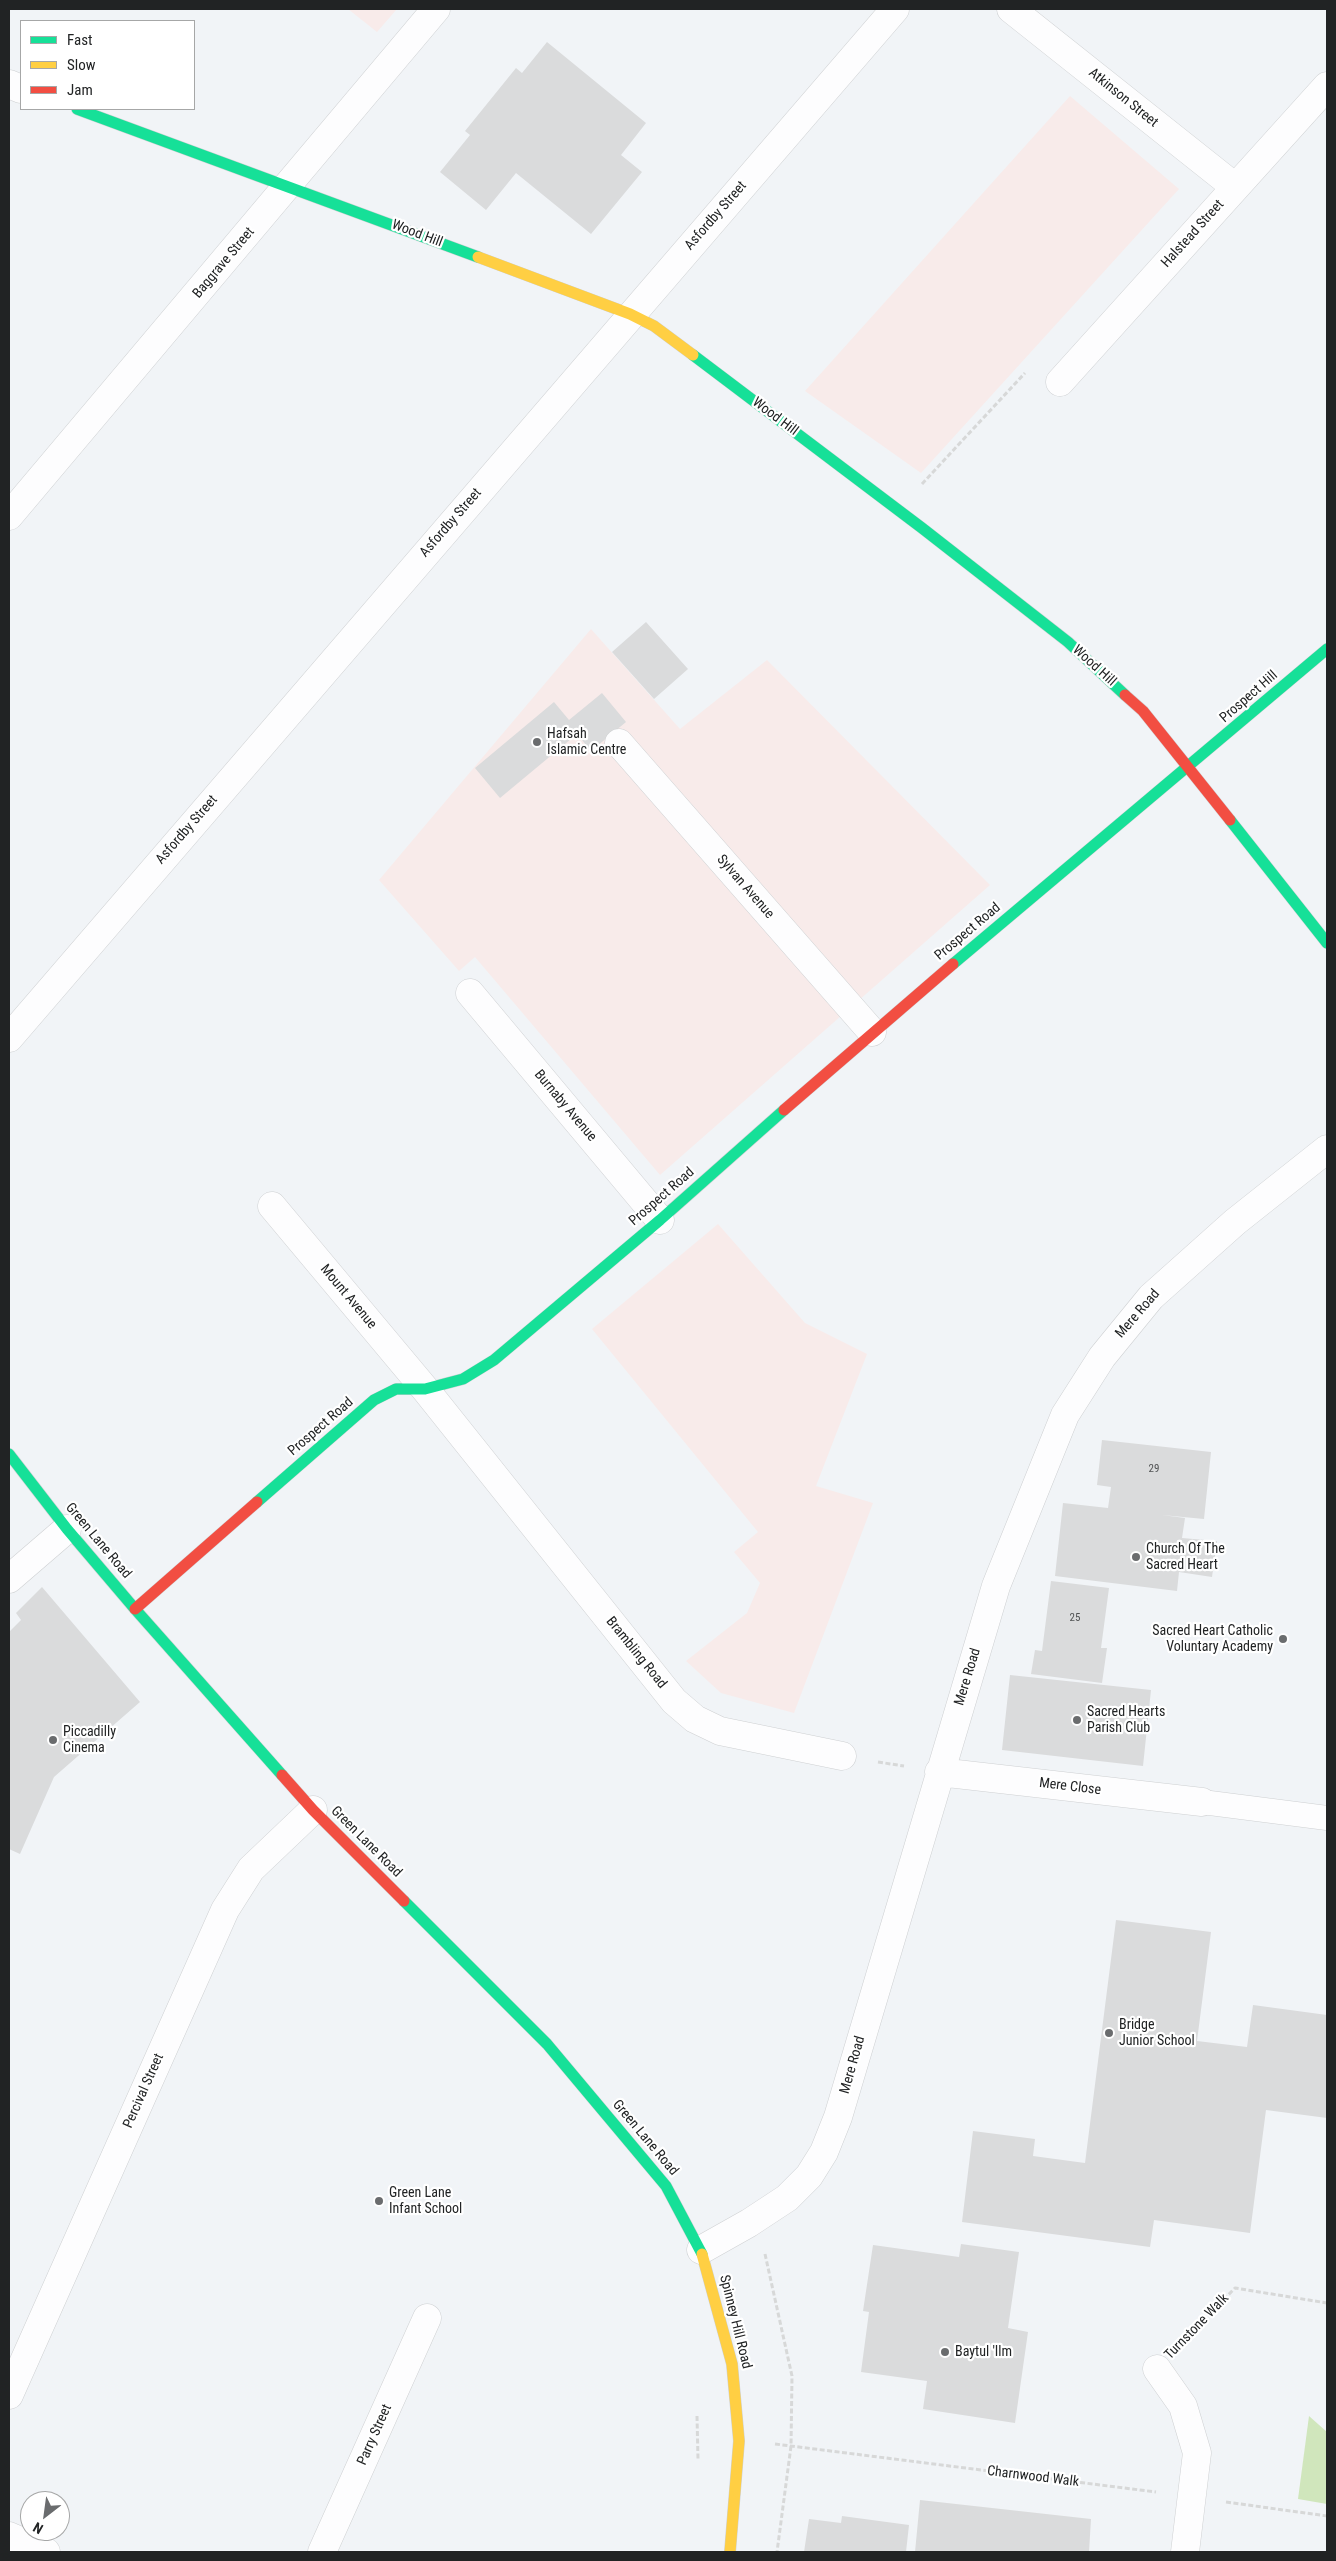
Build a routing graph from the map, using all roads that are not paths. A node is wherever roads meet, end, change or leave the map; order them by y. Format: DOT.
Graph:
graph roads {
  1 [pos="436,9"];
  2 [pos="895,9"];
  3 [pos="1011,9"];
  4 [pos="1327,86"];
  5 [pos="80,110"];
  6 [pos="289,186"];
  7 [pos="1235,187"];
  8 [pos="630,314"];
  9 [pos="1060,382"];
  10 [pos="9,516"];
  11 [pos="1327,649"];
  12 [pos="619,743"];
  13 [pos="1190,767"];
  14 [pos="1327,943"];
  15 [pos="470,993"];
  16 [pos="872,1032"];
  17 [pos="9,1038"];
  18 [pos="1327,1149"];
  19 [pos="272,1206"];
  20 [pos="660,1220"];
  21 [pos="424,1388"];
  22 [pos="9,1454"];
  23 [pos="67,1529"];
  24 [pos="9,1579"];
  25 [pos="135,1609"];
  26 [pos="842,1756"];
  27 [pos="939,1772"];
  28 [pos="1202,1802"];
  29 [pos="313,1810"];
  30 [pos="1327,1818"];
  31 [pos="701,2250"];
  32 [pos="427,2318"];
  33 [pos="1157,2369"];
  34 [pos="9,2395"];
  35 [pos="9,2536"];
  36 [pos="46,2552"];
  37 [pos="322,2552"];
  38 [pos="730,2552"];
  39 [pos="1185,2552"];
  1 -- 6 [label="street, Baggrave Street"];
  2 -- 8 [label="street, Asfordby Street"];
  3 -- 7 [label="street, Atkinson Street"];
  4 -- 7 [label="street, Halstead Street"];
  5 -- 6 [label="street, Wood Hill"];
  6 -- 8 [label="street, Wood Hill"];
  6 -- 10 [label="street, Baggrave Street"];
  7 -- 9 [label="street, Halstead Street"];
  8 -- 13 [label="street, Wood Hill"];
  8 -- 17 [label="street, Asfordby Street"];
  11 -- 13 [label="street, Prospect Hill"];
  12 -- 16 [label="street, Sylvan Avenue"];
  13 -- 14 [label="street, Wood Hill"];
  13 -- 16 [label="street, Prospect Road"];
  15 -- 20 [label="street, Burnaby Avenue"];
  16 -- 20 [label="street, Prospect Road"];
  18 -- 27 [label="street, Mere Road"];
  19 -- 21 [label="street, Mount Avenue"];
  20 -- 21 [label="street, Prospect Road"];
  21 -- 25 [label="street, Prospect Road"];
  21 -- 26 [label="street, Brambling Road"];
  22 -- 23 [label="street, Green Lane Road"];
  23 -- 24 [label="street"];
  23 -- 25 [label="street, Green Lane Road"];
  25 -- 29 [label="street, Green Lane Road"];
  27 -- 28 [label="street, Mere Close"];
  27 -- 31 [label="street, Mere Road"];
  28 -- 30 [label="lane"];
  29 -- 31 [label="street, Green Lane Road"];
  29 -- 34 [label="street, Percival Street"];
  31 -- 38 [label="street, Spinney Hill Road"];
  32 -- 37 [label="street, Parry Street"];
  33 -- 39 [label="street"];
  35 -- 36 [label="street"];
}
